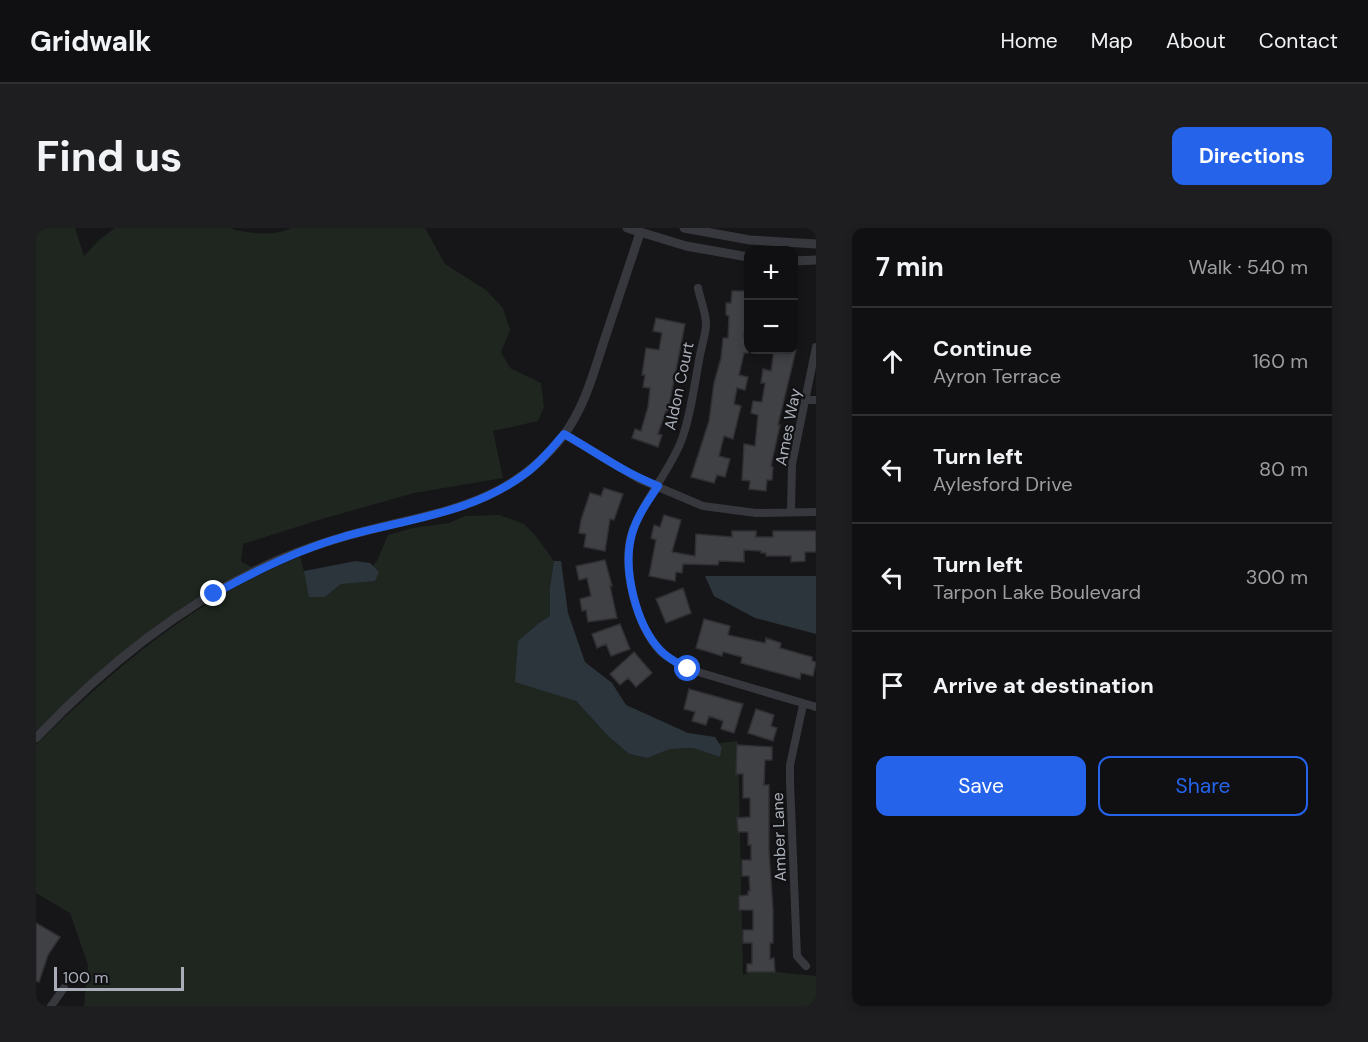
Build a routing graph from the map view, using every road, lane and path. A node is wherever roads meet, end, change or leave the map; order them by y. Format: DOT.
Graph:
graph roads {
  1 [pos="627,228"];
  2 [pos="684,228"];
  3 [pos="641,231"];
  4 [pos="816,244"];
  5 [pos="744,256"];
  6 [pos="816,260"];
  7 [pos="798,261"];
  8 [pos="698,288"];
  9 [pos="816,347"];
  10 [pos="806,400"];
  11 [pos="816,400"];
  12 [pos="564,434"];
  13 [pos="658,486"];
  14 [pos="791,512"];
  15 [pos="816,512"];
  16 [pos="803,705"];
  17 [pos="816,707"];
  18 [pos="36,738"];
  19 [pos="806,966"];
  20 [pos="64,988"];
  21 [pos="51,1006"];
  1 -- 3 [label="street"];
  2 -- 4 [label="street"];
  3 -- 5 [label="street"];
  3 -- 12 [label="street"];
  6 -- 7 [label="street"];
  8 -- 13 [label="street, Aldon Court"];
  9 -- 10 [label="street, Ames Way"];
  10 -- 11 [label="street"];
  10 -- 14 [label="street, Ames Way"];
  12 -- 13 [label="street"];
  12 -- 18 [label="street"];
  13 -- 14 [label="street"];
  13 -- 16 [label="street, Aldon Court"];
  14 -- 15 [label="street"];
  16 -- 17 [label="street, Aldon Court"];
  16 -- 19 [label="street, Amber Lane"];
  20 -- 21 [label="street"];
}
